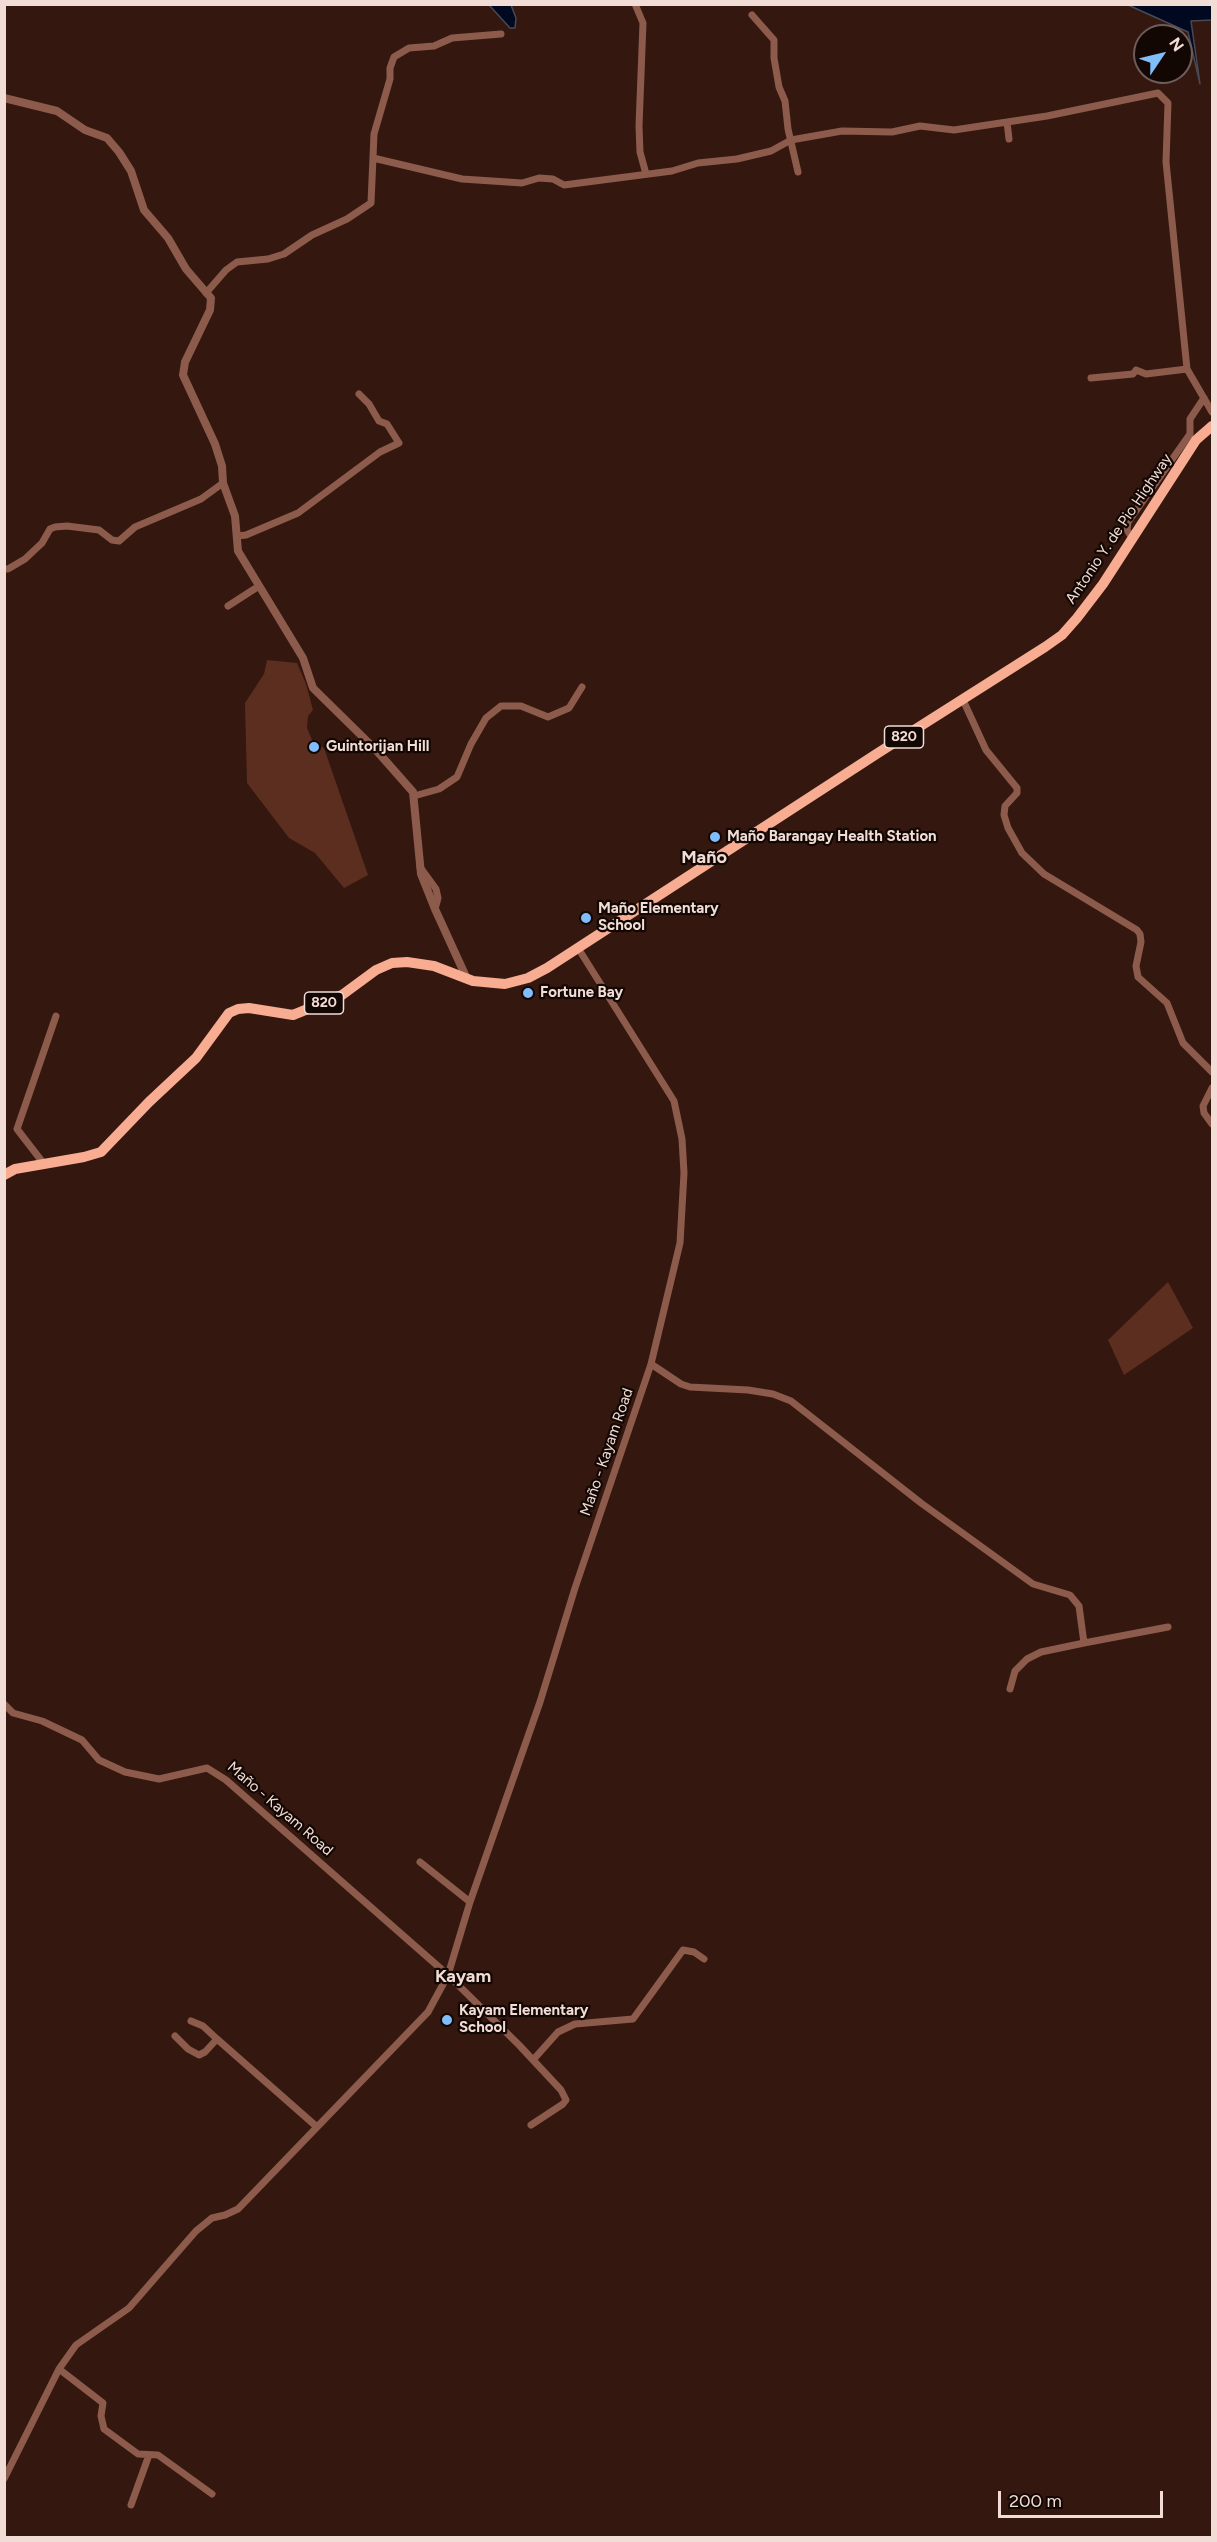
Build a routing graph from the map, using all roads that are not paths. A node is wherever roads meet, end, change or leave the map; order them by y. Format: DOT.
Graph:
graph roads {
  1 [pos="635,4"];
  2 [pos="752,15"];
  3 [pos="501,34"];
  4 [pos="4,98"];
  5 [pos="1006,122"];
  6 [pos="1009,139"];
  7 [pos="791,140"];
  8 [pos="373,158"];
  9 [pos="798,172"];
  10 [pos="646,174"];
  11 [pos="206,293"];
  12 [pos="1187,369"];
  13 [pos="1091,378"];
  14 [pos="359,394"];
  15 [pos="1204,398"];
  16 [pos="1212,412"];
  17 [pos="1212,426"];
  18 [pos="224,483"];
  19 [pos="237,536"];
  20 [pos="1132,538"];
  21 [pos="4,569"];
  22 [pos="259,586"];
  23 [pos="228,606"];
  24 [pos="582,687"];
  25 [pos="963,700"];
  26 [pos="414,796"];
  27 [pos="578,948"];
  28 [pos="467,979"];
  29 [pos="56,1016"];
  30 [pos="1212,1072"];
  31 [pos="1212,1088"];
  32 [pos="1212,1124"];
  33 [pos="44,1164"];
  34 [pos="4,1175"];
  35 [pos="651,1364"];
  36 [pos="1168,1627"];
  37 [pos="1084,1643"];
  38 [pos="1010,1689"];
  39 [pos="4,1704"];
  40 [pos="420,1863"];
  41 [pos="470,1902"];
  42 [pos="704,1959"];
  43 [pos="448,1975"];
  44 [pos="191,2021"];
  45 [pos="175,2036"];
  46 [pos="217,2039"];
  47 [pos="533,2060"];
  48 [pos="531,2125"];
  49 [pos="317,2127"];
  50 [pos="59,2368"];
  51 [pos="149,2455"];
  52 [pos="4,2479"];
  53 [pos="212,2494"];
  54 [pos="131,2505"];
  1 -- 10 [label="street"];
  2 -- 7 [label="street"];
  3 -- 8 [label="street"];
  4 -- 11 [label="street"];
  5 -- 6 [label="street"];
  5 -- 7 [label="street"];
  5 -- 12 [label="street"];
  7 -- 9 [label="street"];
  7 -- 10 [label="street"];
  8 -- 10 [label="street"];
  8 -- 11 [label="street"];
  11 -- 18 [label="street"];
  12 -- 13 [label="street"];
  12 -- 15 [label="street"];
  14 -- 19 [label="street"];
  15 -- 16 [label="street"];
  15 -- 20 [label="street"];
  17 -- 20 [label="highway, Antonio Y. de Pio Highway / 820"];
  18 -- 19 [label="street"];
  18 -- 21 [label="street"];
  19 -- 22 [label="street"];
  20 -- 25 [label="highway, Antonio Y. de Pio Highway / 820"];
  22 -- 23 [label="street"];
  22 -- 26 [label="street"];
  24 -- 26 [label="street"];
  25 -- 27 [label="highway, Antonio Y. de Pio Highway / 820"];
  25 -- 30 [label="street"];
  26 -- 28 [label="street"];
  27 -- 28 [label="highway, Antonio Y. de Pio Highway / 820"];
  27 -- 35 [label="street, Maño - Kayam Road"];
  28 -- 33 [label="highway, Antonio Y. de Pio Highway / 820"];
  29 -- 33 [label="street"];
  31 -- 32 [label="street"];
  33 -- 34 [label="highway, Antonio Y. de Pio Highway / 820"];
  35 -- 37 [label="street"];
  35 -- 41 [label="street, Maño - Kayam Road"];
  36 -- 37 [label="street"];
  37 -- 38 [label="street"];
  39 -- 43 [label="street, Maño - Kayam Road"];
  40 -- 41 [label="street"];
  41 -- 43 [label="street, Maño - Kayam Road"];
  42 -- 47 [label="street"];
  43 -- 47 [label="street, Maño - Kayam Road"];
  43 -- 49 [label="street"];
  44 -- 46 [label="street"];
  45 -- 46 [label="street"];
  46 -- 49 [label="street"];
  47 -- 48 [label="street, Maño - Kayam Road"];
  49 -- 50 [label="street"];
  50 -- 51 [label="street"];
  50 -- 52 [label="street"];
  51 -- 53 [label="street"];
  51 -- 54 [label="street"];
}
